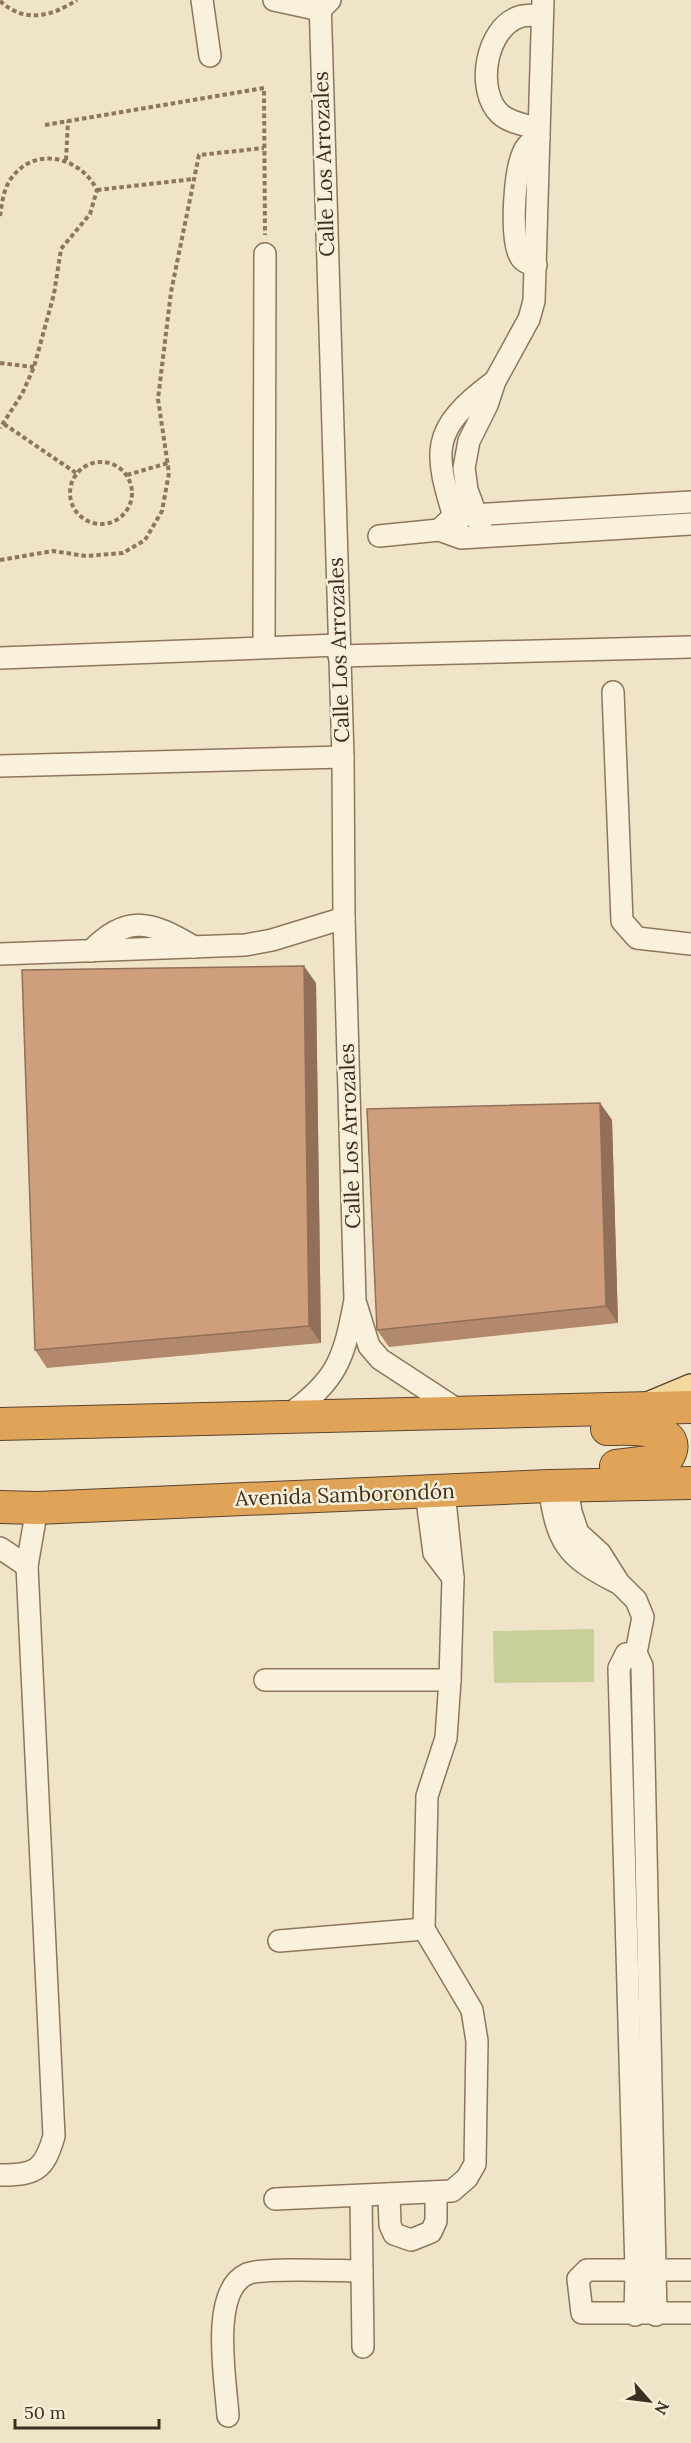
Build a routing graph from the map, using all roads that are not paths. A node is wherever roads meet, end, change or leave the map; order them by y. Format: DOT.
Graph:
graph roads {
  1 [pos="202,0"];
  2 [pos="274,0"];
  3 [pos="324,3"];
  4 [pos="541,6"];
  5 [pos="210,56"];
  6 [pos="539,133"];
  7 [pos="265,254"];
  8 [pos="495,381"];
  9 [pos="691,502"];
  10 [pos="594,508"];
  11 [pos="477,515"];
  12 [pos="447,523"];
  13 [pos="691,524"];
  14 [pos="597,529"];
  15 [pos="379,536"];
  16 [pos="484,536"];
  17 [pos="264,646"];
  18 [pos="691,647"];
  19 [pos="339,650"];
  20 [pos="0,658"];
  21 [pos="613,692"];
  22 [pos="343,757"];
  23 [pos="0,766"];
  24 [pos="344,918"];
  25 [pos="691,944"];
  26 [pos="0,954"];
  27 [pos="355,1300"];
  28 [pos="691,1388"];
  29 [pos="691,1407"];
  30 [pos="644,1408"];
  31 [pos="462,1413"];
  32 [pos="288,1415"];
  33 [pos="0,1424"];
  34 [pos="691,1484"];
  35 [pos="558,1486"];
  36 [pos="435,1491"];
  37 [pos="0,1507"];
  38 [pos="37,1508"];
  39 [pos="0,1542"];
  40 [pos="31,1543"];
  41 [pos="0,1548"];
  42 [pos="27,1566"];
  43 [pos="636,1653"];
  44 [pos="265,1680"];
  45 [pos="450,1680"];
  46 [pos="644,1756"];
  47 [pos="621,1757"];
  48 [pos="647,1887"];
  49 [pos="625,1888"];
  50 [pos="424,1929"];
  51 [pos="279,1941"];
  52 [pos="651,2027"];
  53 [pos="630,2028"];
  54 [pos="642,2101"];
  55 [pos="0,2175"];
  56 [pos="436,2192"];
  57 [pos="389,2194"];
  58 [pos="361,2197"];
  59 [pos="275,2199"];
  60 [pos="646,2270"];
  61 [pos="691,2270"];
  62 [pos="362,2271"];
  63 [pos="691,2313"];
  64 [pos="635,2314"];
  65 [pos="656,2315"];
  66 [pos="363,2347"];
  67 [pos="228,2416"];
  1 -- 5 [label="street"];
  2 -- 3 [label="street"];
  3 -- 19 [label="street, Calle Los Arrozales"];
  4 -- 6 [label="street"];
  4 -- 6 [label="street"];
  6 -- 8 [label="street"];
  7 -- 17 [label="street"];
  8 -- 11 [label="street"];
  8 -- 12 [label="street"];
  9 -- 10 [label="street"];
  10 -- 11 [label="street"];
  10 -- 14 [label="street"];
  11 -- 12 [label="street"];
  11 -- 16 [label="street"];
  12 -- 15 [label="street"];
  12 -- 16 [label="street"];
  13 -- 14 [label="street"];
  14 -- 16 [label="street"];
  17 -- 19 [label="street"];
  17 -- 20 [label="street"];
  18 -- 19 [label="street"];
  19 -- 22 [label="street, Calle Los Arrozales"];
  21 -- 25 [label="street"];
  22 -- 23 [label="street"];
  22 -- 24 [label="street, Calle Los Arrozales"];
  24 -- 26 [label="street"];
  24 -- 27 [label="street, Calle Los Arrozales"];
  27 -- 31 [label="street, Calle Los Arrozales"];
  27 -- 32 [label="street, Calle Los Arrozales"];
  28 -- 30 [label="main road"];
  29 -- 30 [label="highway"];
  30 -- 31 [label="highway"];
  31 -- 32 [label="highway"];
  31 -- 35 [label="highway"];
  32 -- 33 [label="highway"];
  34 -- 35 [label="highway, Avenida Samborondón"];
  35 -- 36 [label="highway, Avenida Samborondón"];
  35 -- 43 [label="street"];
  36 -- 38 [label="highway, Avenida Samborondón"];
  36 -- 45 [label="street"];
  37 -- 38 [label="highway, Avenida Samborondón"];
  38 -- 40 [label="street"];
  39 -- 40 [label="street"];
  40 -- 42 [label="street"];
  41 -- 42 [label="street"];
  42 -- 55 [label="street"];
  43 -- 46 [label="street"];
  43 -- 47 [label="street"];
  44 -- 45 [label="street"];
  45 -- 50 [label="street"];
  46 -- 47 [label="street"];
  46 -- 48 [label="street"];
  47 -- 49 [label="street"];
  48 -- 49 [label="street"];
  48 -- 52 [label="street"];
  49 -- 53 [label="street"];
  50 -- 51 [label="street"];
  50 -- 56 [label="street"];
  52 -- 53 [label="street"];
  52 -- 54 [label="street"];
  53 -- 54 [label="street"];
  54 -- 60 [label="street"];
  56 -- 57 [label="street"];
  56 -- 57 [label="street"];
  57 -- 58 [label="street"];
  58 -- 59 [label="street"];
  58 -- 62 [label="street"];
  60 -- 61 [label="street"];
  60 -- 64 [label="street"];
  60 -- 64 [label="street"];
  60 -- 65 [label="street"];
  62 -- 66 [label="street"];
  62 -- 67 [label="street"];
  63 -- 65 [label="street"];
  64 -- 65 [label="street"];
}
